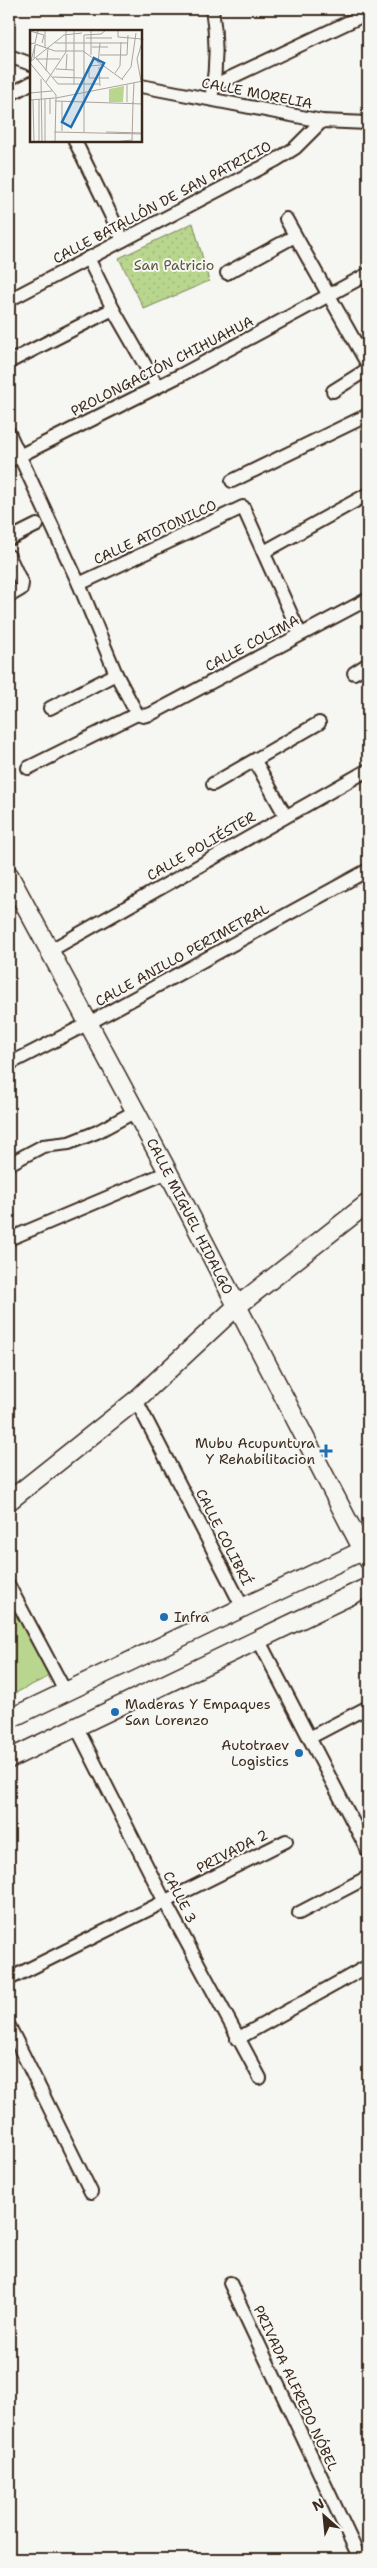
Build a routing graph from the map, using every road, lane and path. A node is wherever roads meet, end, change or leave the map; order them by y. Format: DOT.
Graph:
graph roads {
  1 [pos="212,9"];
  2 [pos="368,13"];
  3 [pos="9,56"];
  4 [pos="30,64"];
  5 [pos="30,84"];
  6 [pos="142,86"];
  7 [pos="212,92"];
  8 [pos="9,95"];
  9 [pos="322,121"];
  10 [pos="368,123"];
  11 [pos="75,142"];
  12 [pos="286,219"];
  13 [pos="294,236"];
  14 [pos="123,240"];
  15 [pos="88,258"];
  16 [pos="227,273"];
  17 [pos="368,274"];
  18 [pos="329,296"];
  19 [pos="9,300"];
  20 [pos="114,309"];
  21 [pos="9,362"];
  22 [pos="368,365"];
  23 [pos="368,369"];
  24 [pos="157,386"];
  25 [pos="333,391"];
  26 [pos="368,415"];
  27 [pos="9,433"];
  28 [pos="14,458"];
  29 [pos="232,481"];
  30 [pos="368,494"];
  31 [pos="37,525"];
  32 [pos="9,538"];
  33 [pos="264,552"];
  34 [pos="9,556"];
  35 [pos="79,584"];
  36 [pos="9,596"];
  37 [pos="368,599"];
  38 [pos="300,634"];
  39 [pos="368,664"];
  40 [pos="354,673"];
  41 [pos="116,674"];
  42 [pos="50,708"];
  43 [pos="137,714"];
  44 [pos="319,723"];
  45 [pos="255,761"];
  46 [pos="28,768"];
  47 [pos="367,775"];
  48 [pos="213,784"];
  49 [pos="285,815"];
  50 [pos="368,870"];
  51 [pos="9,875"];
  52 [pos="51,950"];
  53 [pos="90,1023"];
  54 [pos="9,1064"];
  55 [pos="136,1111"];
  56 [pos="9,1164"];
  57 [pos="168,1172"];
  58 [pos="368,1203"];
  59 [pos="368,1211"];
  60 [pos="9,1239"];
  61 [pos="236,1308"];
  62 [pos="136,1400"];
  63 [pos="9,1501"];
  64 [pos="366,1552"];
  65 [pos="9,1586"];
  66 [pos="368,1587"];
  67 [pos="243,1608"];
  68 [pos="258,1639"];
  69 [pos="65,1691"];
  70 [pos="368,1706"];
  71 [pos="9,1719"];
  72 [pos="77,1728"];
  73 [pos="309,1738"];
  74 [pos="9,1759"];
  75 [pos="286,1841"];
  76 [pos="368,1851"];
  77 [pos="368,1878"];
  78 [pos="165,1902"];
  79 [pos="300,1913"];
  80 [pos="368,1966"];
  81 [pos="9,1979"];
  82 [pos="9,2026"];
  83 [pos="237,2039"];
  84 [pos="260,2078"];
  85 [pos="91,2192"];
  86 [pos="230,2283"];
  87 [pos="360,2559"];
  1 -- 7 [label="street"];
  2 -- 7 [label="street"];
  3 -- 4 [label="street"];
  5 -- 8 [label="street"];
  6 -- 7 [label="street, CALLE MORELIA"];
  7 -- 9 [label="street, CALLE MORELIA"];
  9 -- 10 [label="street, CALLE MORELIA"];
  9 -- 14 [label="street, CALLE BATALLÓN DE SAN PATRICIO"];
  11 -- 14 [label="street"];
  12 -- 13 [label="street"];
  13 -- 16 [label="street"];
  13 -- 18 [label="street"];
  14 -- 15 [label="street, CALLE BATALLÓN DE SAN PATRICIO"];
  15 -- 19 [label="street, CALLE BATALLÓN DE SAN PATRICIO"];
  15 -- 20 [label="street"];
  17 -- 18 [label="street, PROLONGACIÓN CHIHUAHUA"];
  18 -- 22 [label="street"];
  18 -- 24 [label="street, PROLONGACIÓN CHIHUAHUA"];
  20 -- 21 [label="street"];
  20 -- 24 [label="street"];
  23 -- 25 [label="street"];
  24 -- 28 [label="street, PROLONGACIÓN CHIHUAHUA"];
  26 -- 29 [label="street"];
  27 -- 28 [label="street"];
  28 -- 35 [label="street"];
  30 -- 33 [label="street"];
  31 -- 32 [label="street"];
  33 -- 35 [label="street, CALLE ATOTONILCO"];
  33 -- 38 [label="street"];
  34 -- 36 [label="street"];
  35 -- 41 [label="street"];
  37 -- 38 [label="street, CALLE COLIMA"];
  38 -- 43 [label="street, CALLE COLIMA"];
  39 -- 40 [label="street"];
  41 -- 42 [label="street"];
  41 -- 43 [label="street"];
  43 -- 46 [label="street"];
  44 -- 45 [label="street"];
  45 -- 48 [label="street"];
  45 -- 49 [label="street"];
  47 -- 49 [label="street, CALLE POLIÉSTER"];
  49 -- 52 [label="street, CALLE POLIÉSTER"];
  50 -- 53 [label="street, CALLE ANILLO PERIMETRAL"];
  51 -- 52 [label="main road, CALLE MIGUEL HIDALGO"];
  52 -- 53 [label="main road, CALLE MIGUEL HIDALGO"];
  53 -- 54 [label="street, CALLE ANILLO PERIMETRAL"];
  53 -- 55 [label="main road, CALLE MIGUEL HIDALGO"];
  55 -- 56 [label="street"];
  55 -- 57 [label="main road, CALLE MIGUEL HIDALGO"];
  57 -- 60 [label="street"];
  57 -- 61 [label="main road, CALLE MIGUEL HIDALGO"];
  58 -- 61 [label="main road"];
  59 -- 61 [label="main road"];
  61 -- 62 [label="main road"];
  61 -- 64 [label="main road, CALLE MIGUEL HIDALGO"];
  62 -- 63 [label="main road"];
  62 -- 67 [label="street, CALLE COLIBRÍ"];
  64 -- 67 [label="main road"];
  65 -- 69 [label="street"];
  66 -- 68 [label="main road"];
  67 -- 69 [label="main road"];
  68 -- 72 [label="main road"];
  68 -- 73 [label="street"];
  69 -- 71 [label="main road"];
  70 -- 73 [label="street"];
  72 -- 74 [label="main road"];
  72 -- 78 [label="street, CALLE 3"];
  73 -- 76 [label="street"];
  75 -- 78 [label="street, PRIVADA 2"];
  77 -- 79 [label="street"];
  78 -- 81 [label="street, PRIVADA 2"];
  78 -- 83 [label="street, CALLE 3"];
  80 -- 83 [label="street"];
  82 -- 85 [label="street"];
  83 -- 84 [label="street, CALLE 3"];
  86 -- 87 [label="street, PRIVADA ALFREDO NÓBEL"];
}
